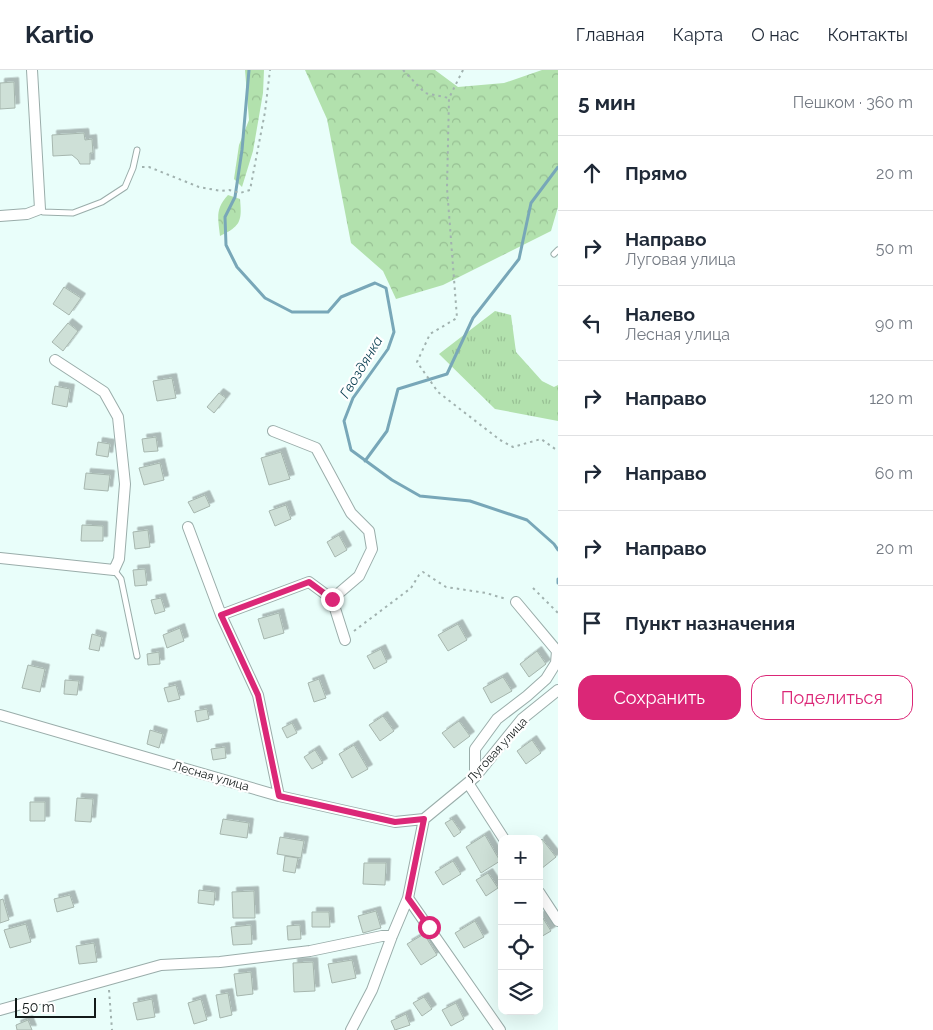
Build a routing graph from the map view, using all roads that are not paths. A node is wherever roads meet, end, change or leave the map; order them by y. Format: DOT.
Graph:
graph roads {
  1 [pos="32,70"];
  2 [pos="136,150"];
  3 [pos="40,209"];
  4 [pos="0,216"];
  5 [pos="55,360"];
  6 [pos="273,431"];
  7 [pos="188,527"];
  8 [pos="0,558"];
  9 [pos="114,570"];
  10 [pos="332,599"];
  11 [pos="516,602"];
  12 [pos="221,615"];
  13 [pos="345,640"];
  14 [pos="137,656"];
  15 [pos="558,690"];
  16 [pos="0,714"];
  17 [pos="471,780"];
  18 [pos="279,796"];
  19 [pos="424,819"];
  20 [pos="502,835"];
  21 [pos="408,898"];
  22 [pos="543,898"];
  23 [pos="558,920"];
  24 [pos="392,936"];
  25 [pos="0,1010"];
  26 [pos="351,1030"];
  27 [pos="500,1030"];
  1 -- 3 [label="street"];
  2 -- 3 [label="lane"];
  3 -- 4 [label="street"];
  5 -- 9 [label="street"];
  6 -- 10 [label="street"];
  7 -- 12 [label="street"];
  8 -- 9 [label="street"];
  9 -- 14 [label="lane"];
  10 -- 12 [label="street"];
  10 -- 13 [label="street"];
  11 -- 17 [label="street"];
  12 -- 18 [label="street"];
  15 -- 17 [label="street, Луговая улица"];
  16 -- 18 [label="street, Лесная улица"];
  17 -- 19 [label="street, Луговая улица"];
  17 -- 20 [label="street"];
  18 -- 19 [label="street, Лесная улица"];
  19 -- 21 [label="street"];
  21 -- 24 [label="street"];
  21 -- 27 [label="street"];
  22 -- 23 [label="street"];
  24 -- 25 [label="street"];
  24 -- 26 [label="street"];
}
